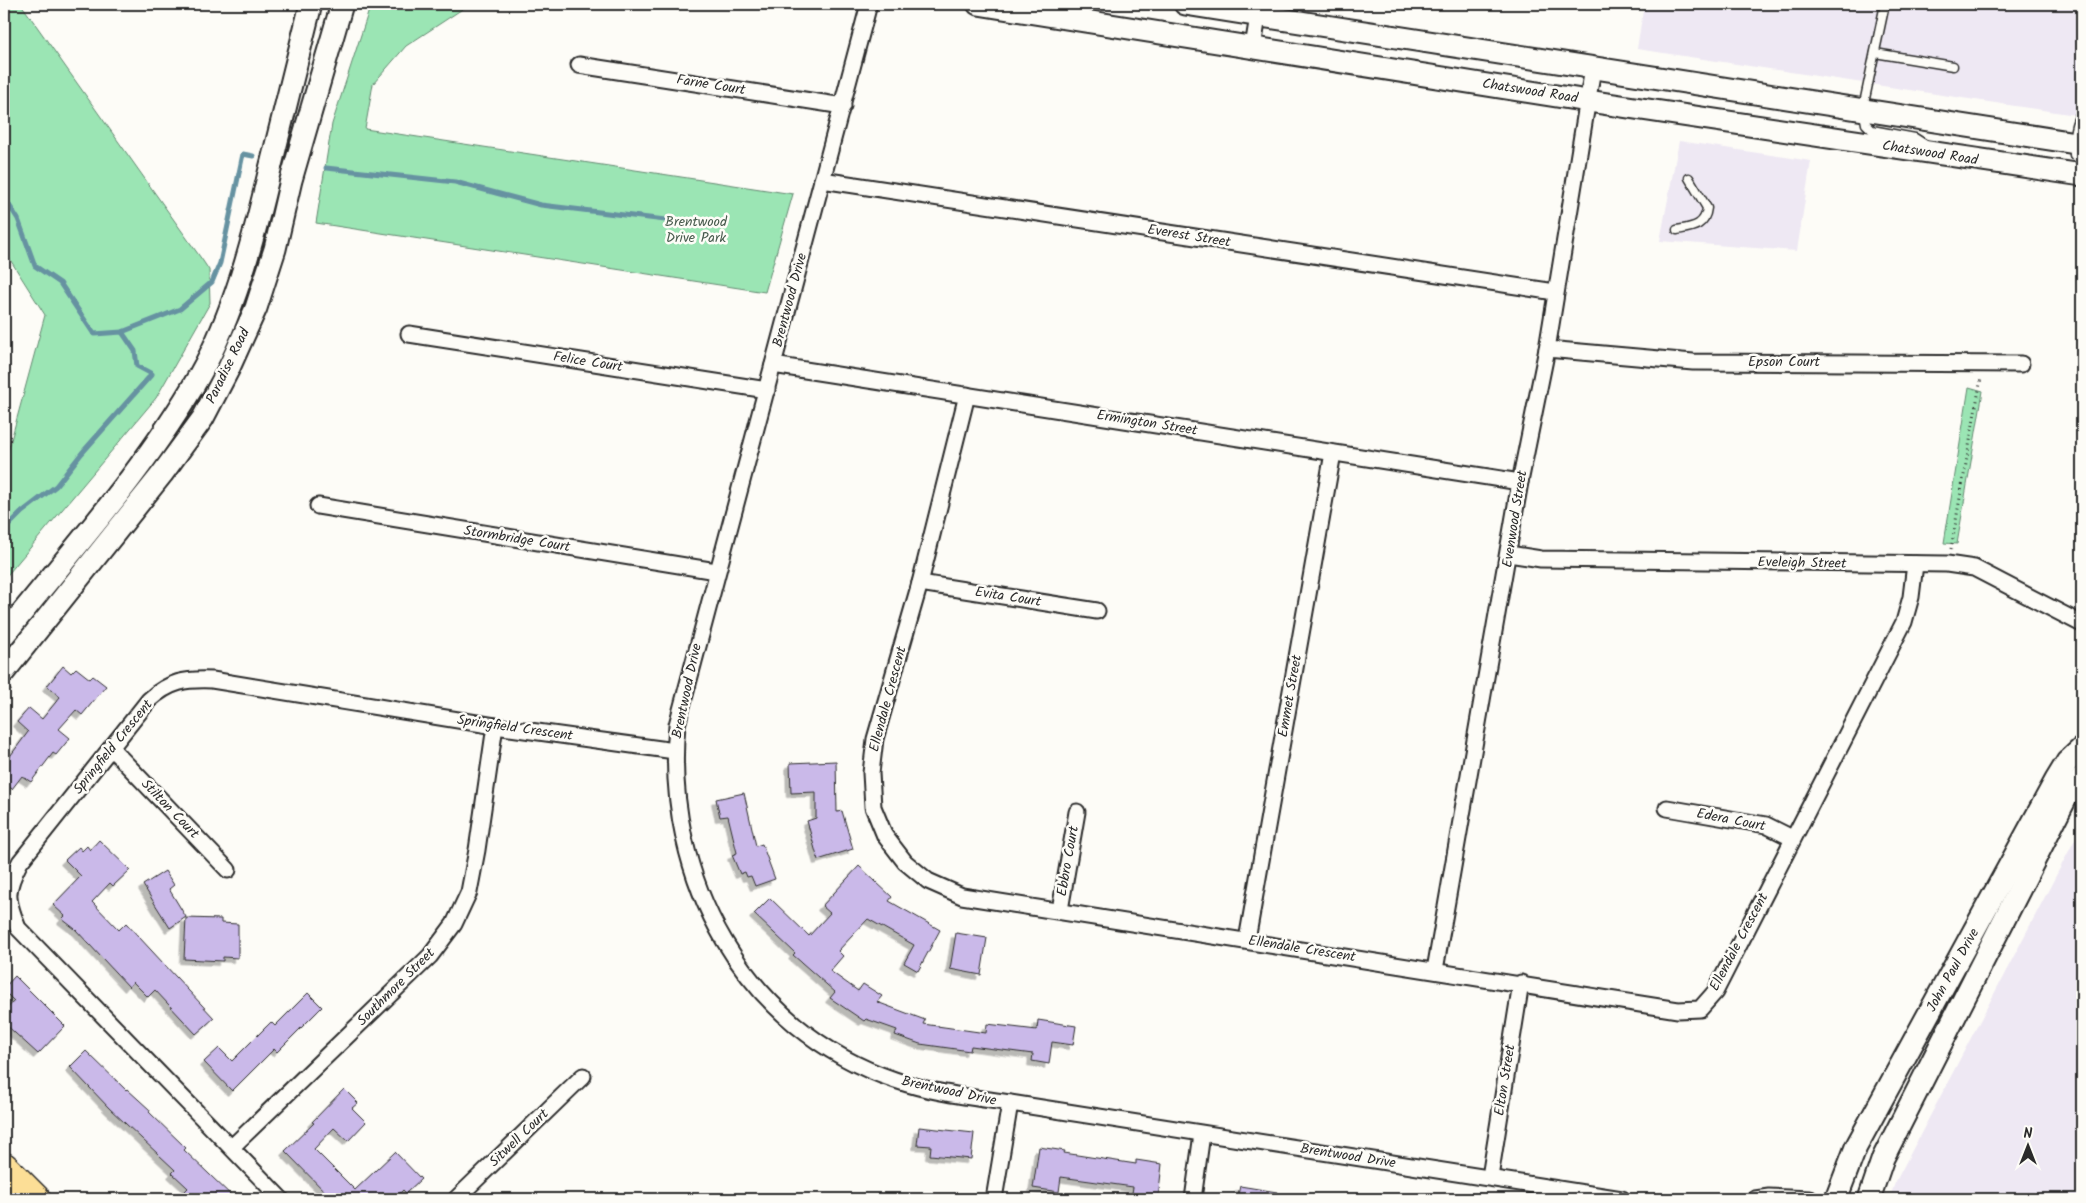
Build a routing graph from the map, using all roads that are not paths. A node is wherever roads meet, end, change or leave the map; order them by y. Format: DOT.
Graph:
graph roads {
  1 [pos="311,4"];
  2 [pos="342,4"];
  3 [pos="869,4"];
  4 [pos="978,4"];
  5 [pos="1185,4"];
  6 [pos="1885,4"];
  7 [pos="1259,10"];
  8 [pos="1252,47"];
  9 [pos="1875,53"];
  10 [pos="579,65"];
  11 [pos="1953,66"];
  12 [pos="1593,68"];
  13 [pos="1588,101"];
  14 [pos="843,106"];
  15 [pos="1863,108"];
  16 [pos="2082,112"];
  17 [pos="2078,143"];
  18 [pos="1941,154"];
  19 [pos="2082,162"];
  20 [pos="2082,176"];
  21 [pos="1689,178"];
  22 [pos="822,180"];
  23 [pos="1677,230"];
  24 [pos="1555,292"];
  25 [pos="410,334"];
  26 [pos="1547,349"];
  27 [pos="2021,364"];
  28 [pos="773,365"];
  29 [pos="767,390"];
  30 [pos="967,395"];
  31 [pos="1334,453"];
  32 [pos="1520,482"];
  33 [pos="318,506"];
  34 [pos="1509,554"];
  35 [pos="1915,564"];
  36 [pos="716,571"];
  37 [pos="920,583"];
  38 [pos="1097,611"];
  39 [pos="2082,624"];
  40 [pos="4,635"];
  41 [pos="4,672"];
  42 [pos="495,726"];
  43 [pos="111,748"];
  44 [pos="2082,748"];
  45 [pos="675,751"];
  46 [pos="2082,777"];
  47 [pos="1668,808"];
  48 [pos="1077,812"];
  49 [pos="1792,838"];
  50 [pos="228,870"];
  51 [pos="1060,910"];
  52 [pos="1247,940"];
  53 [pos="1435,970"];
  54 [pos="1521,983"];
  55 [pos="583,1076"];
  56 [pos="1010,1103"];
  57 [pos="1202,1134"];
  58 [pos="232,1147"];
  59 [pos="4,1167"];
  60 [pos="1490,1177"];
  61 [pos="36,1199"];
  62 [pos="281,1199"];
  63 [pos="456,1199"];
  64 [pos="994,1199"];
  65 [pos="1193,1199"];
  66 [pos="1622,1199"];
  67 [pos="1755,1199"];
  68 [pos="1810,1199"];
  69 [pos="1836,1199"];
  70 [pos="1869,1199"];
  1 -- 40 [label="main road, Paradise Road"];
  2 -- 41 [label="main road, Paradise Road"];
  3 -- 14 [label="street, Brentwood Drive"];
  4 -- 8 [label="main road, Chatswood Road"];
  5 -- 7 [label="main road"];
  6 -- 9 [label="lane"];
  7 -- 8 [label="street"];
  7 -- 12 [label="main road"];
  8 -- 13 [label="main road, Chatswood Road"];
  9 -- 11 [label="lane"];
  9 -- 15 [label="lane"];
  10 -- 14 [label="street, Farne Court"];
  12 -- 13 [label="street, Evenwood Street"];
  12 -- 15 [label="main road"];
  13 -- 18 [label="main road, Chatswood Road"];
  13 -- 24 [label="street, Evenwood Street"];
  14 -- 22 [label="street, Brentwood Drive"];
  15 -- 17 [label="main road"];
  15 -- 18 [label="lane"];
  16 -- 17 [label="lane"];
  17 -- 19 [label="lane"];
  18 -- 20 [label="main road, Chatswood Road"];
  21 -- 23 [label="lane"];
  22 -- 24 [label="street, Everest Street"];
  22 -- 28 [label="street, Brentwood Drive"];
  24 -- 26 [label="street, Evenwood Street"];
  25 -- 29 [label="street, Felice Court"];
  26 -- 27 [label="street, Epson Court"];
  26 -- 32 [label="street, Evenwood Street"];
  28 -- 29 [label="street, Brentwood Drive"];
  28 -- 30 [label="street, Ermington Street"];
  29 -- 36 [label="street, Brentwood Drive"];
  30 -- 31 [label="street, Ermington Street"];
  30 -- 37 [label="street, Ellendale Crescent"];
  31 -- 32 [label="street, Ermington Street"];
  31 -- 52 [label="street, Emmet Street"];
  32 -- 34 [label="street, Evenwood Street"];
  33 -- 36 [label="street, Stormbridge Court"];
  34 -- 35 [label="street, Eveleigh Street"];
  34 -- 53 [label="street, Evenwood Street"];
  35 -- 39 [label="street, Eveleigh Street"];
  35 -- 49 [label="street, Ellendale Crescent"];
  36 -- 45 [label="street, Brentwood Drive"];
  37 -- 38 [label="street, Evita Court"];
  37 -- 51 [label="street, Ellendale Crescent"];
  42 -- 43 [label="street, Springfield Crescent"];
  42 -- 45 [label="street, Springfield Crescent"];
  42 -- 58 [label="street, Southmore Street"];
  43 -- 50 [label="street, Stilton Court"];
  43 -- 58 [label="street, Springfield Crescent"];
  44 -- 69 [label="main road, John Paul Drive"];
  45 -- 56 [label="street, Brentwood Drive"];
  46 -- 70 [label="main road, John Paul Drive"];
  47 -- 49 [label="street, Edera Court"];
  48 -- 51 [label="street, Ebbro Court"];
  49 -- 54 [label="street, Ellendale Crescent"];
  51 -- 52 [label="street, Ellendale Crescent"];
  52 -- 53 [label="street, Ellendale Crescent"];
  53 -- 54 [label="street, Ellendale Crescent"];
  54 -- 60 [label="street, Elton Street"];
  55 -- 63 [label="street, Sitwell Court"];
  56 -- 57 [label="street, Brentwood Drive"];
  56 -- 64 [label="street"];
  57 -- 60 [label="street, Brentwood Drive"];
  57 -- 65 [label="street"];
  58 -- 62 [label="street, Springfield Crescent"];
  59 -- 61 [label="highway"];
  60 -- 66 [label="street, Brentwood Drive"];
  67 -- 68 [label="street"];
}
